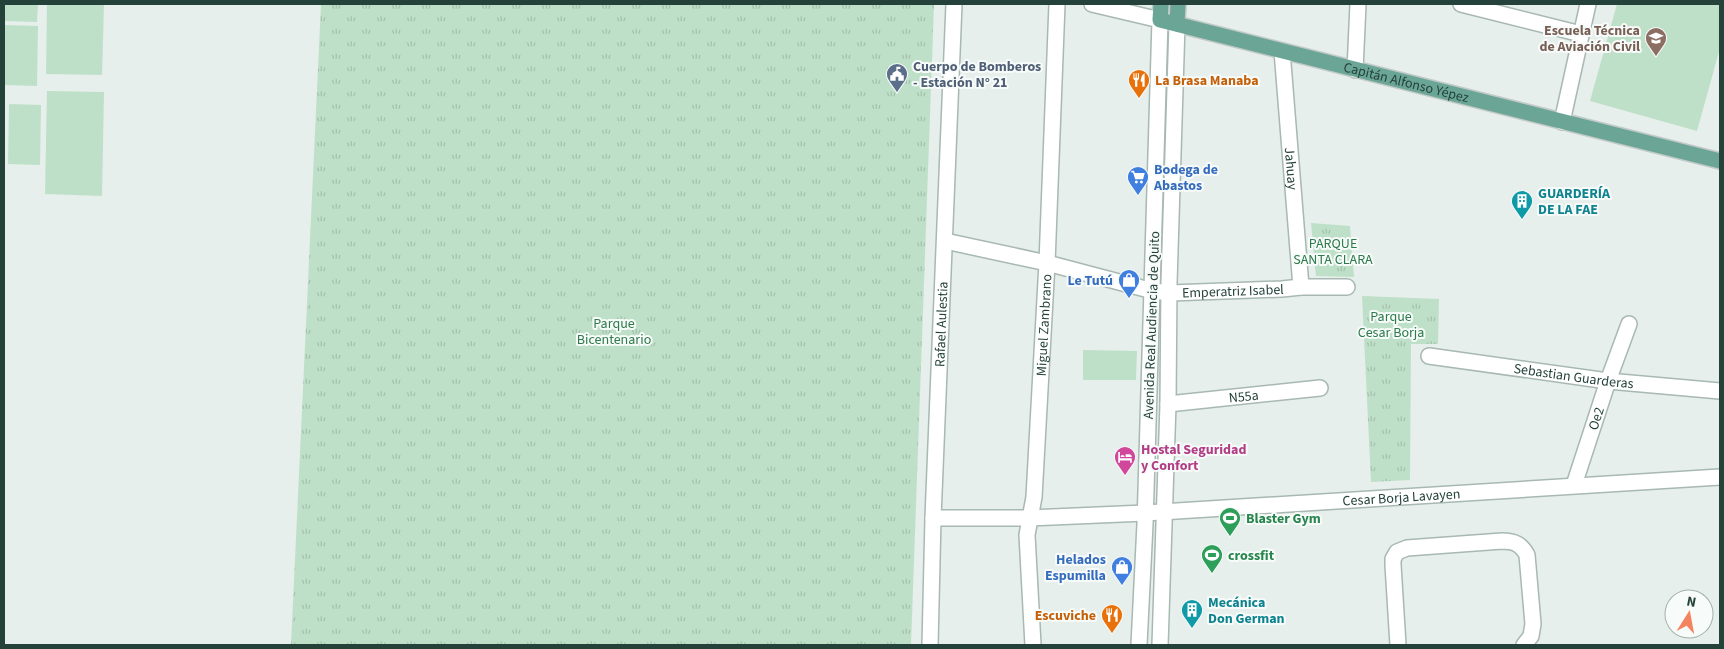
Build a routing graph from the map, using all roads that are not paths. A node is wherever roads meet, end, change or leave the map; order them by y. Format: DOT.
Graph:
graph roads {
  1 [pos="954,4"];
  2 [pos="1057,4"];
  3 [pos="1092,4"];
  4 [pos="1161,4"];
  5 [pos="1178,4"];
  6 [pos="1358,4"];
  7 [pos="1461,4"];
  8 [pos="1588,4"];
  9 [pos="1160,20"];
  10 [pos="1177,24"];
  11 [pos="1581,34"];
  12 [pos="1282,51"];
  13 [pos="1355,70"];
  14 [pos="1562,122"];
  15 [pos="1720,161"];
  16 [pos="945,242"];
  17 [pos="1047,263"];
  18 [pos="1300,286"];
  19 [pos="1347,287"];
  20 [pos="1153,291"];
  21 [pos="1170,293"];
  22 [pos="1629,324"];
  23 [pos="1429,356"];
  24 [pos="1608,381"];
  25 [pos="1320,388"];
  26 [pos="1720,390"];
  27 [pos="1168,404"];
  28 [pos="1720,477"];
  29 [pos="1574,485"];
  30 [pos="1164,511"];
  31 [pos="1145,512"];
  32 [pos="933,518"];
  33 [pos="1029,518"];
  34 [pos="930,645"];
  35 [pos="1033,645"];
  36 [pos="1139,645"];
  37 [pos="1160,645"];
  38 [pos="1398,645"];
  39 [pos="1524,645"];
  1 -- 16 [label="street, Rafael Aulestia"];
  2 -- 17 [label="street, Miguel Zambrano"];
  3 -- 9 [label="street, Capitán Alfonso Yépez"];
  4 -- 9 [label="main road, Avenida Real Audiencia de Quito"];
  5 -- 10 [label="main road, Avenida Real Audiencia de Quito"];
  6 -- 13 [label="street"];
  7 -- 11 [label="street"];
  8 -- 11 [label="street"];
  9 -- 10 [label="main road, Capitán Alfonso Yépez"];
  9 -- 20 [label="street, Avenida Real Audiencia de Quito"];
  10 -- 12 [label="main road, Capitán Alfonso Yépez"];
  10 -- 21 [label="street, Avenida Real Audiencia de Quito"];
  11 -- 14 [label="street"];
  12 -- 13 [label="main road, Capitán Alfonso Yépez"];
  12 -- 18 [label="street, Jahuay"];
  13 -- 14 [label="main road, Capitán Alfonso Yépez"];
  14 -- 15 [label="main road, Capitán Alfonso Yépez"];
  16 -- 17 [label="street, Emperatriz Isabel"];
  16 -- 32 [label="street, Rafael Aulestia"];
  17 -- 20 [label="street, Emperatriz Isabel"];
  17 -- 33 [label="street, Miguel Zambrano"];
  18 -- 19 [label="street, Emperatriz Isabel"];
  18 -- 21 [label="street, Emperatriz Isabel"];
  20 -- 21 [label="street, Emperatriz Isabel"];
  20 -- 31 [label="street, Avenida Real Audiencia de Quito"];
  21 -- 27 [label="street, Avenida Real Audiencia de Quito"];
  22 -- 24 [label="street, Oe2"];
  23 -- 24 [label="street, Sebastian Guarderas"];
  24 -- 26 [label="street, Sebastian Guarderas"];
  24 -- 29 [label="street, Oe2"];
  25 -- 27 [label="street, N55a"];
  27 -- 30 [label="street, Avenida Real Audiencia de Quito"];
  28 -- 29 [label="street, Cesar Borja Lavayen"];
  29 -- 30 [label="street, Cesar Borja Lavayen"];
  30 -- 31 [label="street, Cesar Borja Lavayen"];
  30 -- 37 [label="street, Avenida Real Audiencia de Quito"];
  31 -- 33 [label="street, Cesar Borja Lavayen"];
  31 -- 36 [label="street, Avenida Real Audiencia de Quito"];
  32 -- 33 [label="street, Cesar Borja Lavayen"];
  32 -- 34 [label="street, Rafael Aulestia"];
  33 -- 35 [label="street, Miguel Zambrano"];
  38 -- 39 [label="street"];
}
